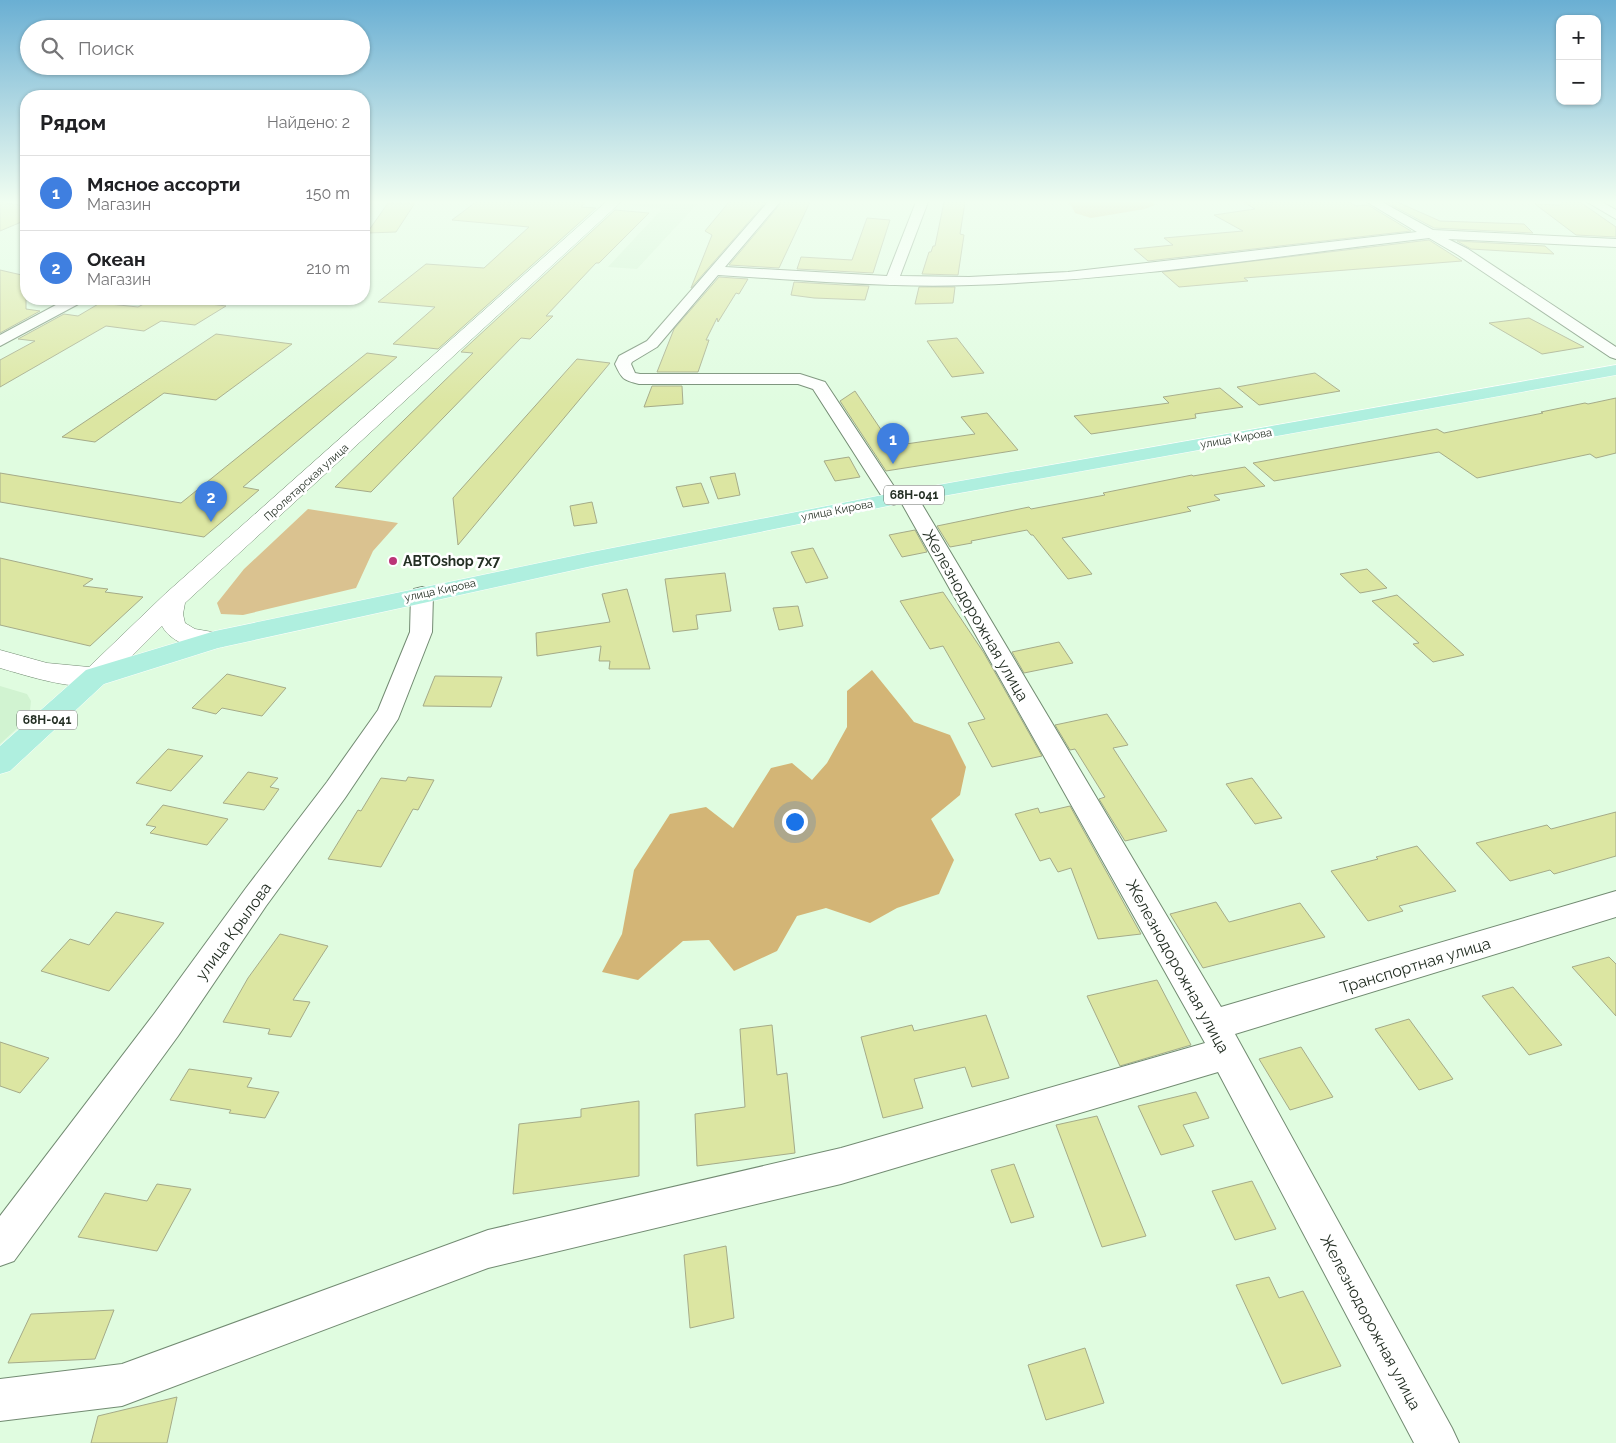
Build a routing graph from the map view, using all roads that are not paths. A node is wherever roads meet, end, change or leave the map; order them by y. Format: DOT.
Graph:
graph roads {
  1 [pos="540,269"];
  2 [pos="896,269"];
  3 [pos="1126,269"];
  4 [pos="1489,269"];
  5 [pos="715,270"];
  6 [pos="892,280"];
  7 [pos="66,305"];
  8 [pos="0,341"];
  9 [pos="1616,354"];
  10 [pos="1616,370"];
  11 [pos="900,498"];
  12 [pos="422,594"];
  13 [pos="174,600"];
  14 [pos="215,640"];
  15 [pos="0,659"];
  16 [pos="94,677"];
  17 [pos="0,764"];
  18 [pos="1616,904"];
  19 [pos="1220,1039"];
  20 [pos="0,1248"];
  21 [pos="0,1400"];
  22 [pos="1437,1443"];
  1 -- 13 [label="street, Пролетарская улица"];
  2 -- 6 [label="street"];
  3 -- 6 [label="street"];
  4 -- 9 [label="street"];
  5 -- 6 [label="street"];
  5 -- 11 [label="street, Железнодорожная улица"];
  7 -- 8 [label="street"];
  10 -- 11 [label="main road, улица Кирова / 68Н-041"];
  11 -- 12 [label="main road, улица Кирова / 68Н-041"];
  11 -- 19 [label="street, Железнодорожная улица"];
  12 -- 14 [label="main road, улица Кирова / 68Н-041"];
  12 -- 20 [label="street, улица Крылова"];
  13 -- 14 [label="street"];
  13 -- 16 [label="street, Пролетарская улица"];
  14 -- 16 [label="main road, улица Кирова / 68Н-041"];
  15 -- 16 [label="street"];
  16 -- 17 [label="main road, Пролетарская улица / 68Н-041"];
  18 -- 19 [label="street, Транспортная улица"];
  19 -- 21 [label="street, Транспортная улица"];
  19 -- 22 [label="street, Железнодорожная улица"];
}
